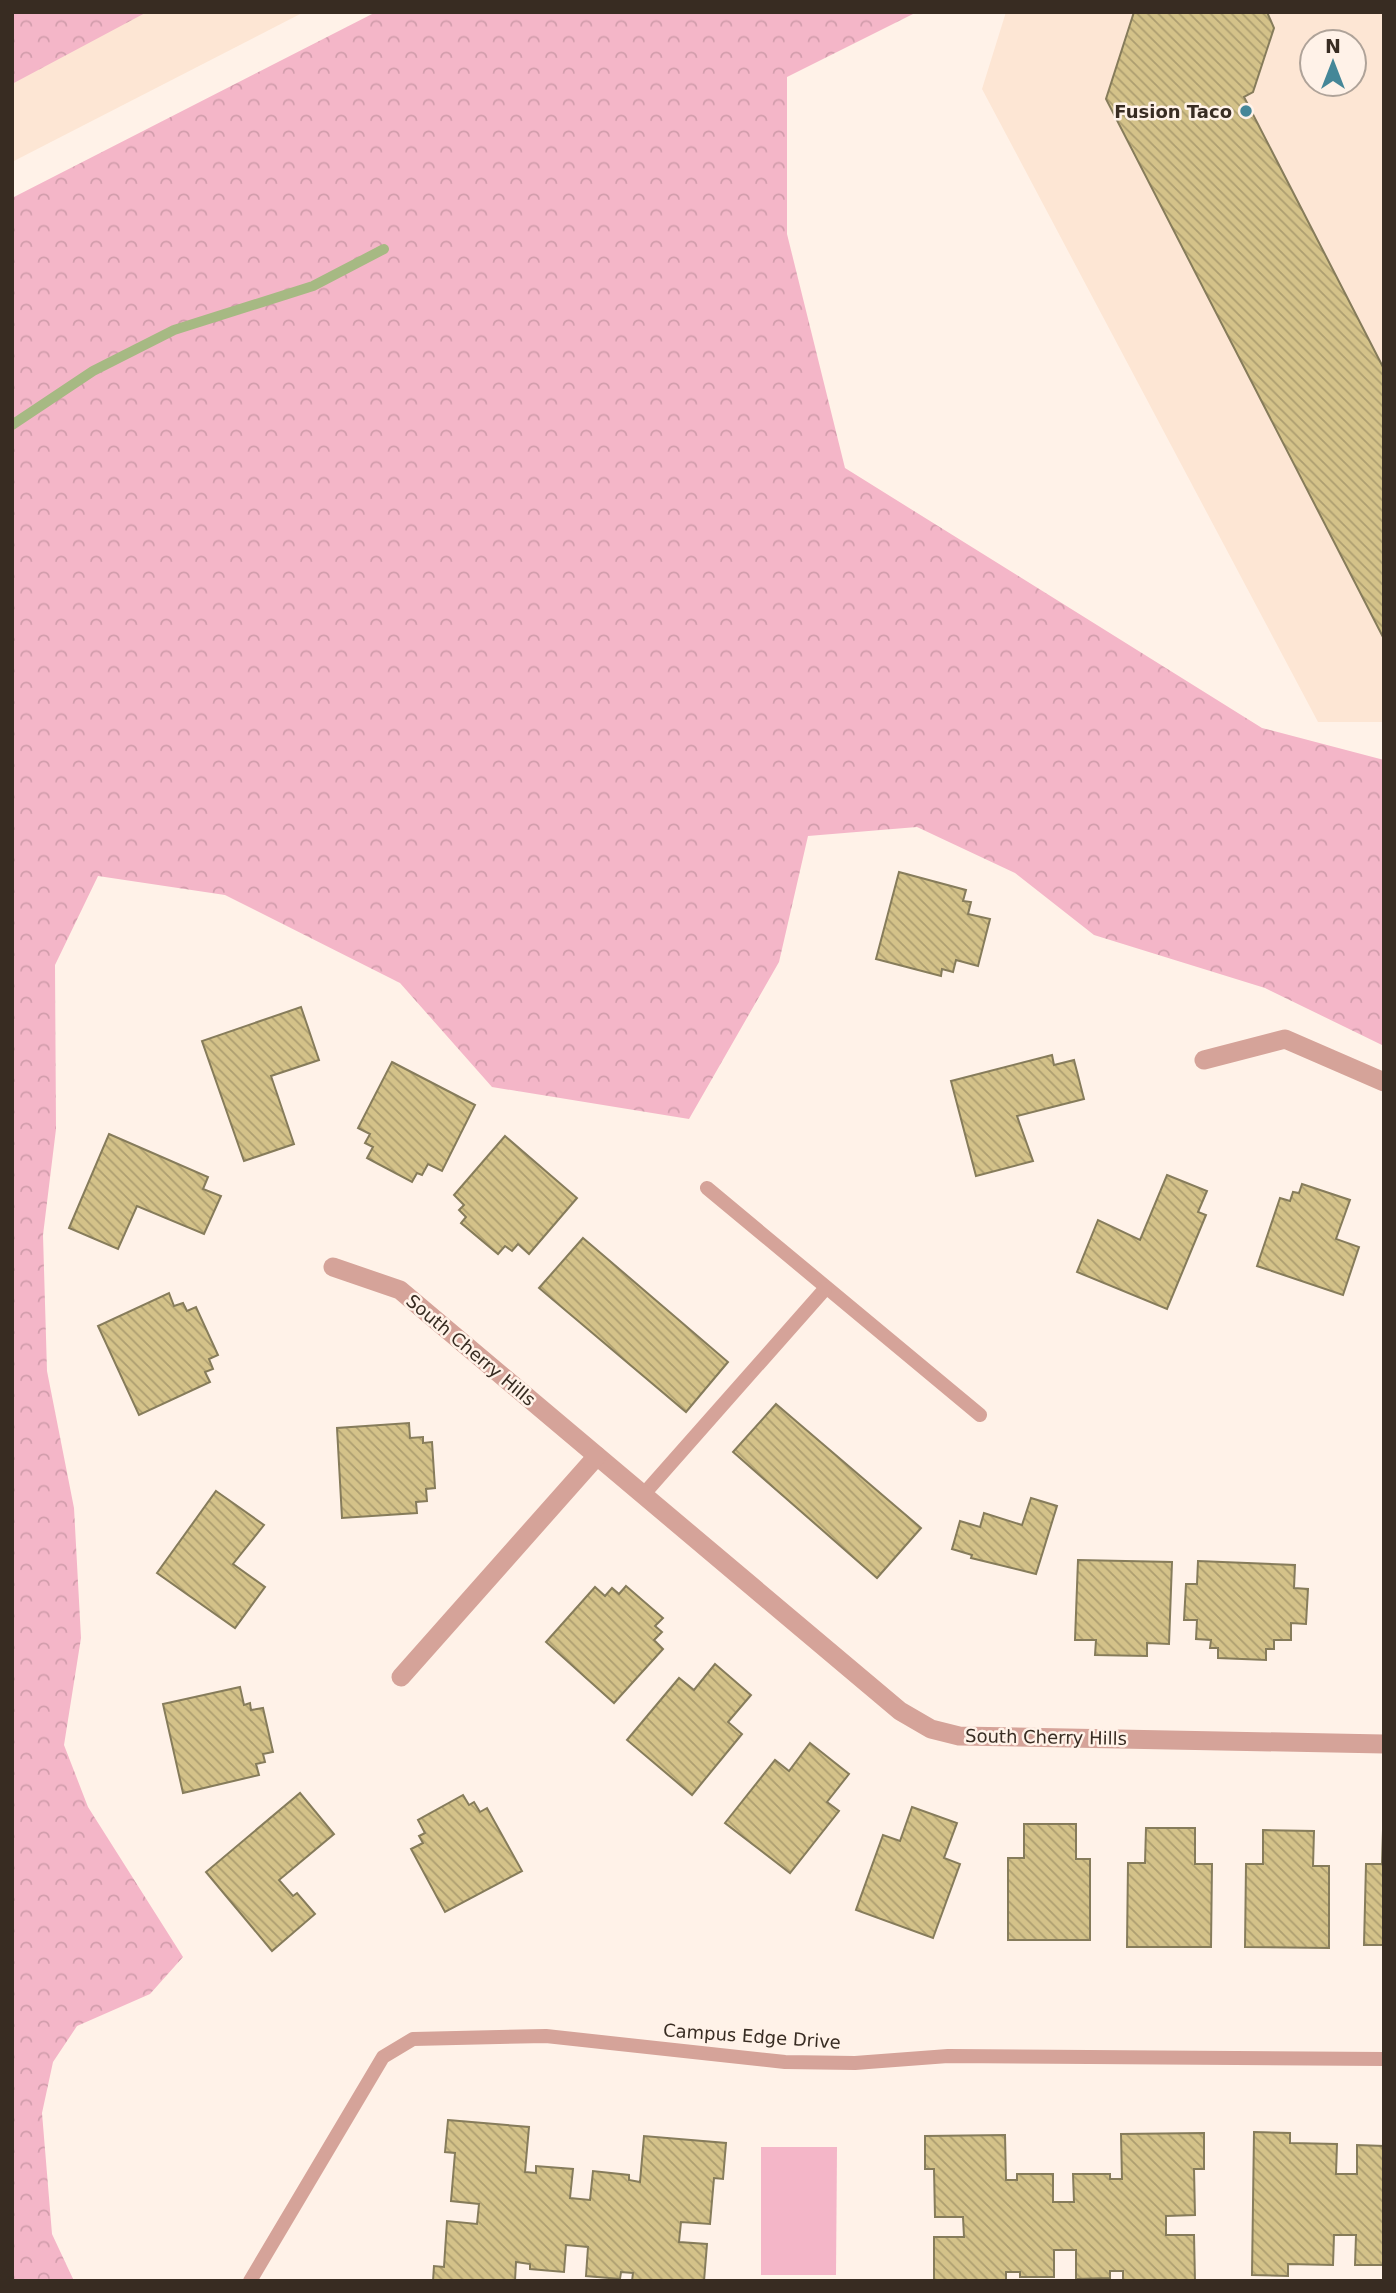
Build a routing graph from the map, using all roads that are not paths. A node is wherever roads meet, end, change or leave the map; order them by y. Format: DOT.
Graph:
graph roads {
  1 [pos="1204,1060"];
  2 [pos="1384,1082"];
  3 [pos="707,1188"];
  4 [pos="333,1267"];
  5 [pos="825,1289"];
  6 [pos="980,1415"];
  7 [pos="597,1456"];
  8 [pos="643,1495"];
  9 [pos="401,1677"];
  10 [pos="1384,1744"];
  11 [pos="1384,2059"];
  12 [pos="250,2281"];
  1 -- 2 [label="street"];
  3 -- 5 [label="lane"];
  4 -- 7 [label="street, South Cherry Hills"];
  5 -- 6 [label="lane"];
  5 -- 8 [label="lane"];
  7 -- 8 [label="street, South Cherry Hills"];
  7 -- 9 [label="street"];
  8 -- 10 [label="street, South Cherry Hills"];
  11 -- 12 [label="lane, Campus Edge Drive"];
}
